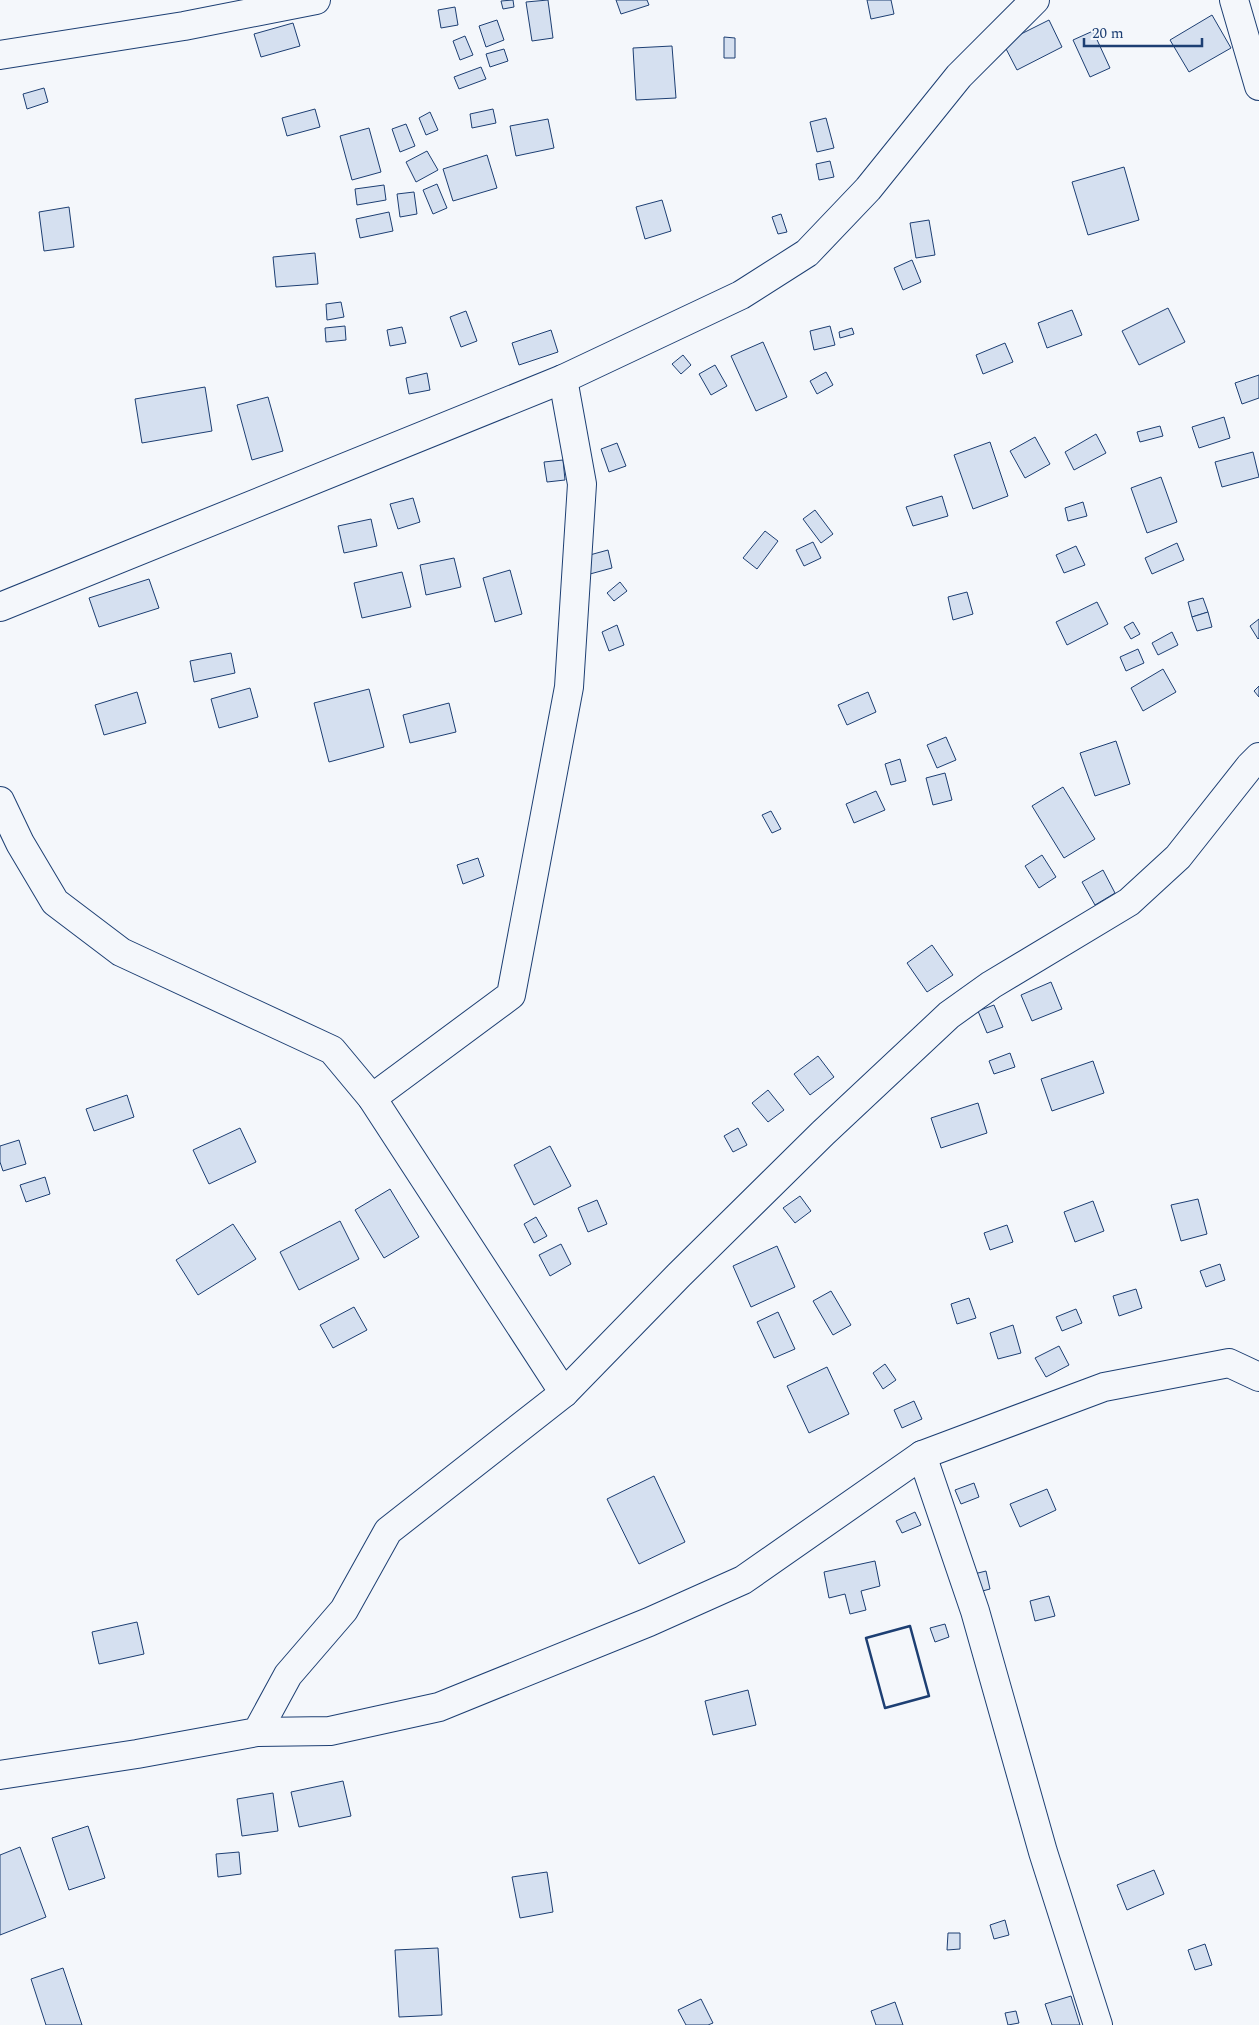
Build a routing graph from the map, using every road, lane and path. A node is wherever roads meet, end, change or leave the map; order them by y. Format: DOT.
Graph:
graph roads {
  1 [pos="316,0"];
  2 [pos="1035,0"];
  3 [pos="1234,0"];
  4 [pos="0,54"];
  5 [pos="1259,86"];
  6 [pos="562,379"];
  7 [pos="0,607"];
  8 [pos="1259,757"];
  9 [pos="0,801"];
  10 [pos="372,1098"];
  11 [pos="1259,1377"];
  12 [pos="564,1393"];
  13 [pos="922,1455"];
  14 [pos="257,1732"];
  15 [pos="0,1775"];
  16 [pos="1098,2025"];
  1 -- 4 [label="street"];
  2 -- 6 [label="street"];
  3 -- 5 [label="street"];
  6 -- 7 [label="street"];
  6 -- 10 [label="street"];
  8 -- 12 [label="street"];
  9 -- 10 [label="street"];
  10 -- 12 [label="street"];
  11 -- 13 [label="street"];
  12 -- 14 [label="street"];
  13 -- 14 [label="street"];
  13 -- 16 [label="street"];
  14 -- 15 [label="street"];
}
